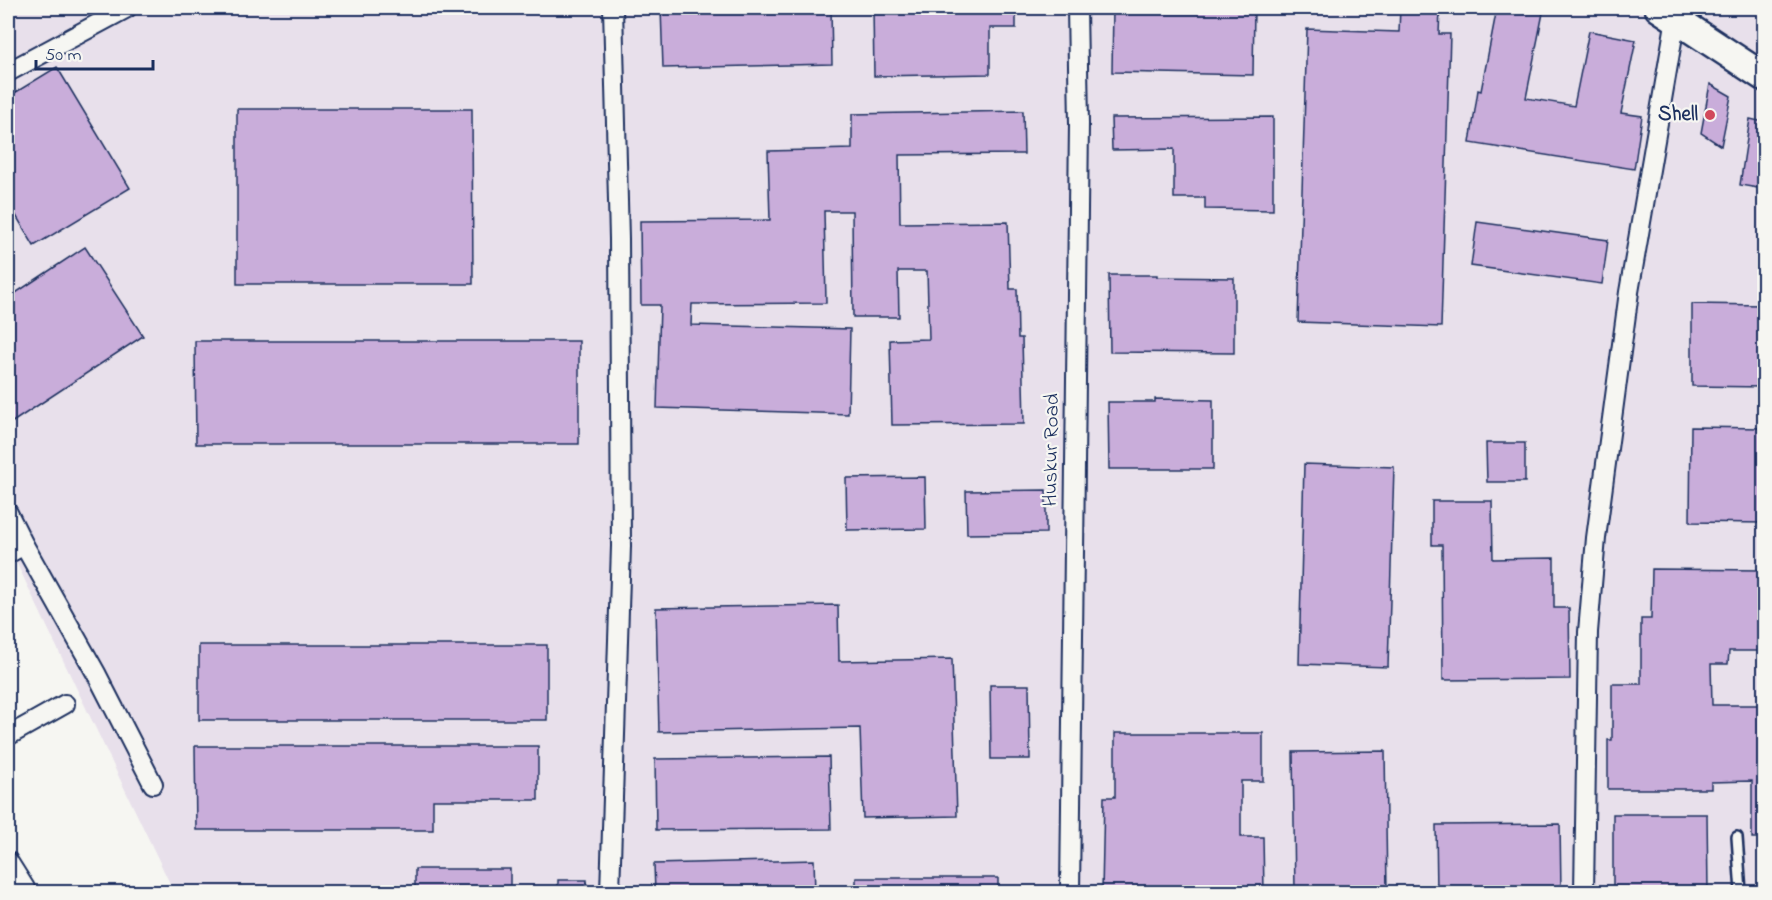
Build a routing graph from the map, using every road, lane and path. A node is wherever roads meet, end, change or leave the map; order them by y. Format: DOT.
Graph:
graph roads {
  1 [pos="127,8"];
  2 [pos="613,8"];
  3 [pos="1077,8"];
  4 [pos="1667,13"];
  5 [pos="8,72"];
  6 [pos="1764,77"];
  7 [pos="8,513"];
  8 [pos="24,545"];
  9 [pos="8,554"];
  10 [pos="64,704"];
  11 [pos="8,736"];
  12 [pos="153,784"];
  13 [pos="1737,837"];
  14 [pos="8,861"];
  15 [pos="25,888"];
  16 [pos="610,892"];
  17 [pos="1070,892"];
  18 [pos="1584,892"];
  19 [pos="1741,892"];
  1 -- 5 [label="street"];
  2 -- 16 [label="street"];
  3 -- 17 [label="street, Huskur Road"];
  4 -- 6 [label="main road"];
  4 -- 18 [label="street"];
  7 -- 8 [label="street"];
  8 -- 9 [label="street"];
  8 -- 12 [label="street"];
  10 -- 11 [label="street"];
  13 -- 19 [label="lane"];
  14 -- 15 [label="street"];
}
